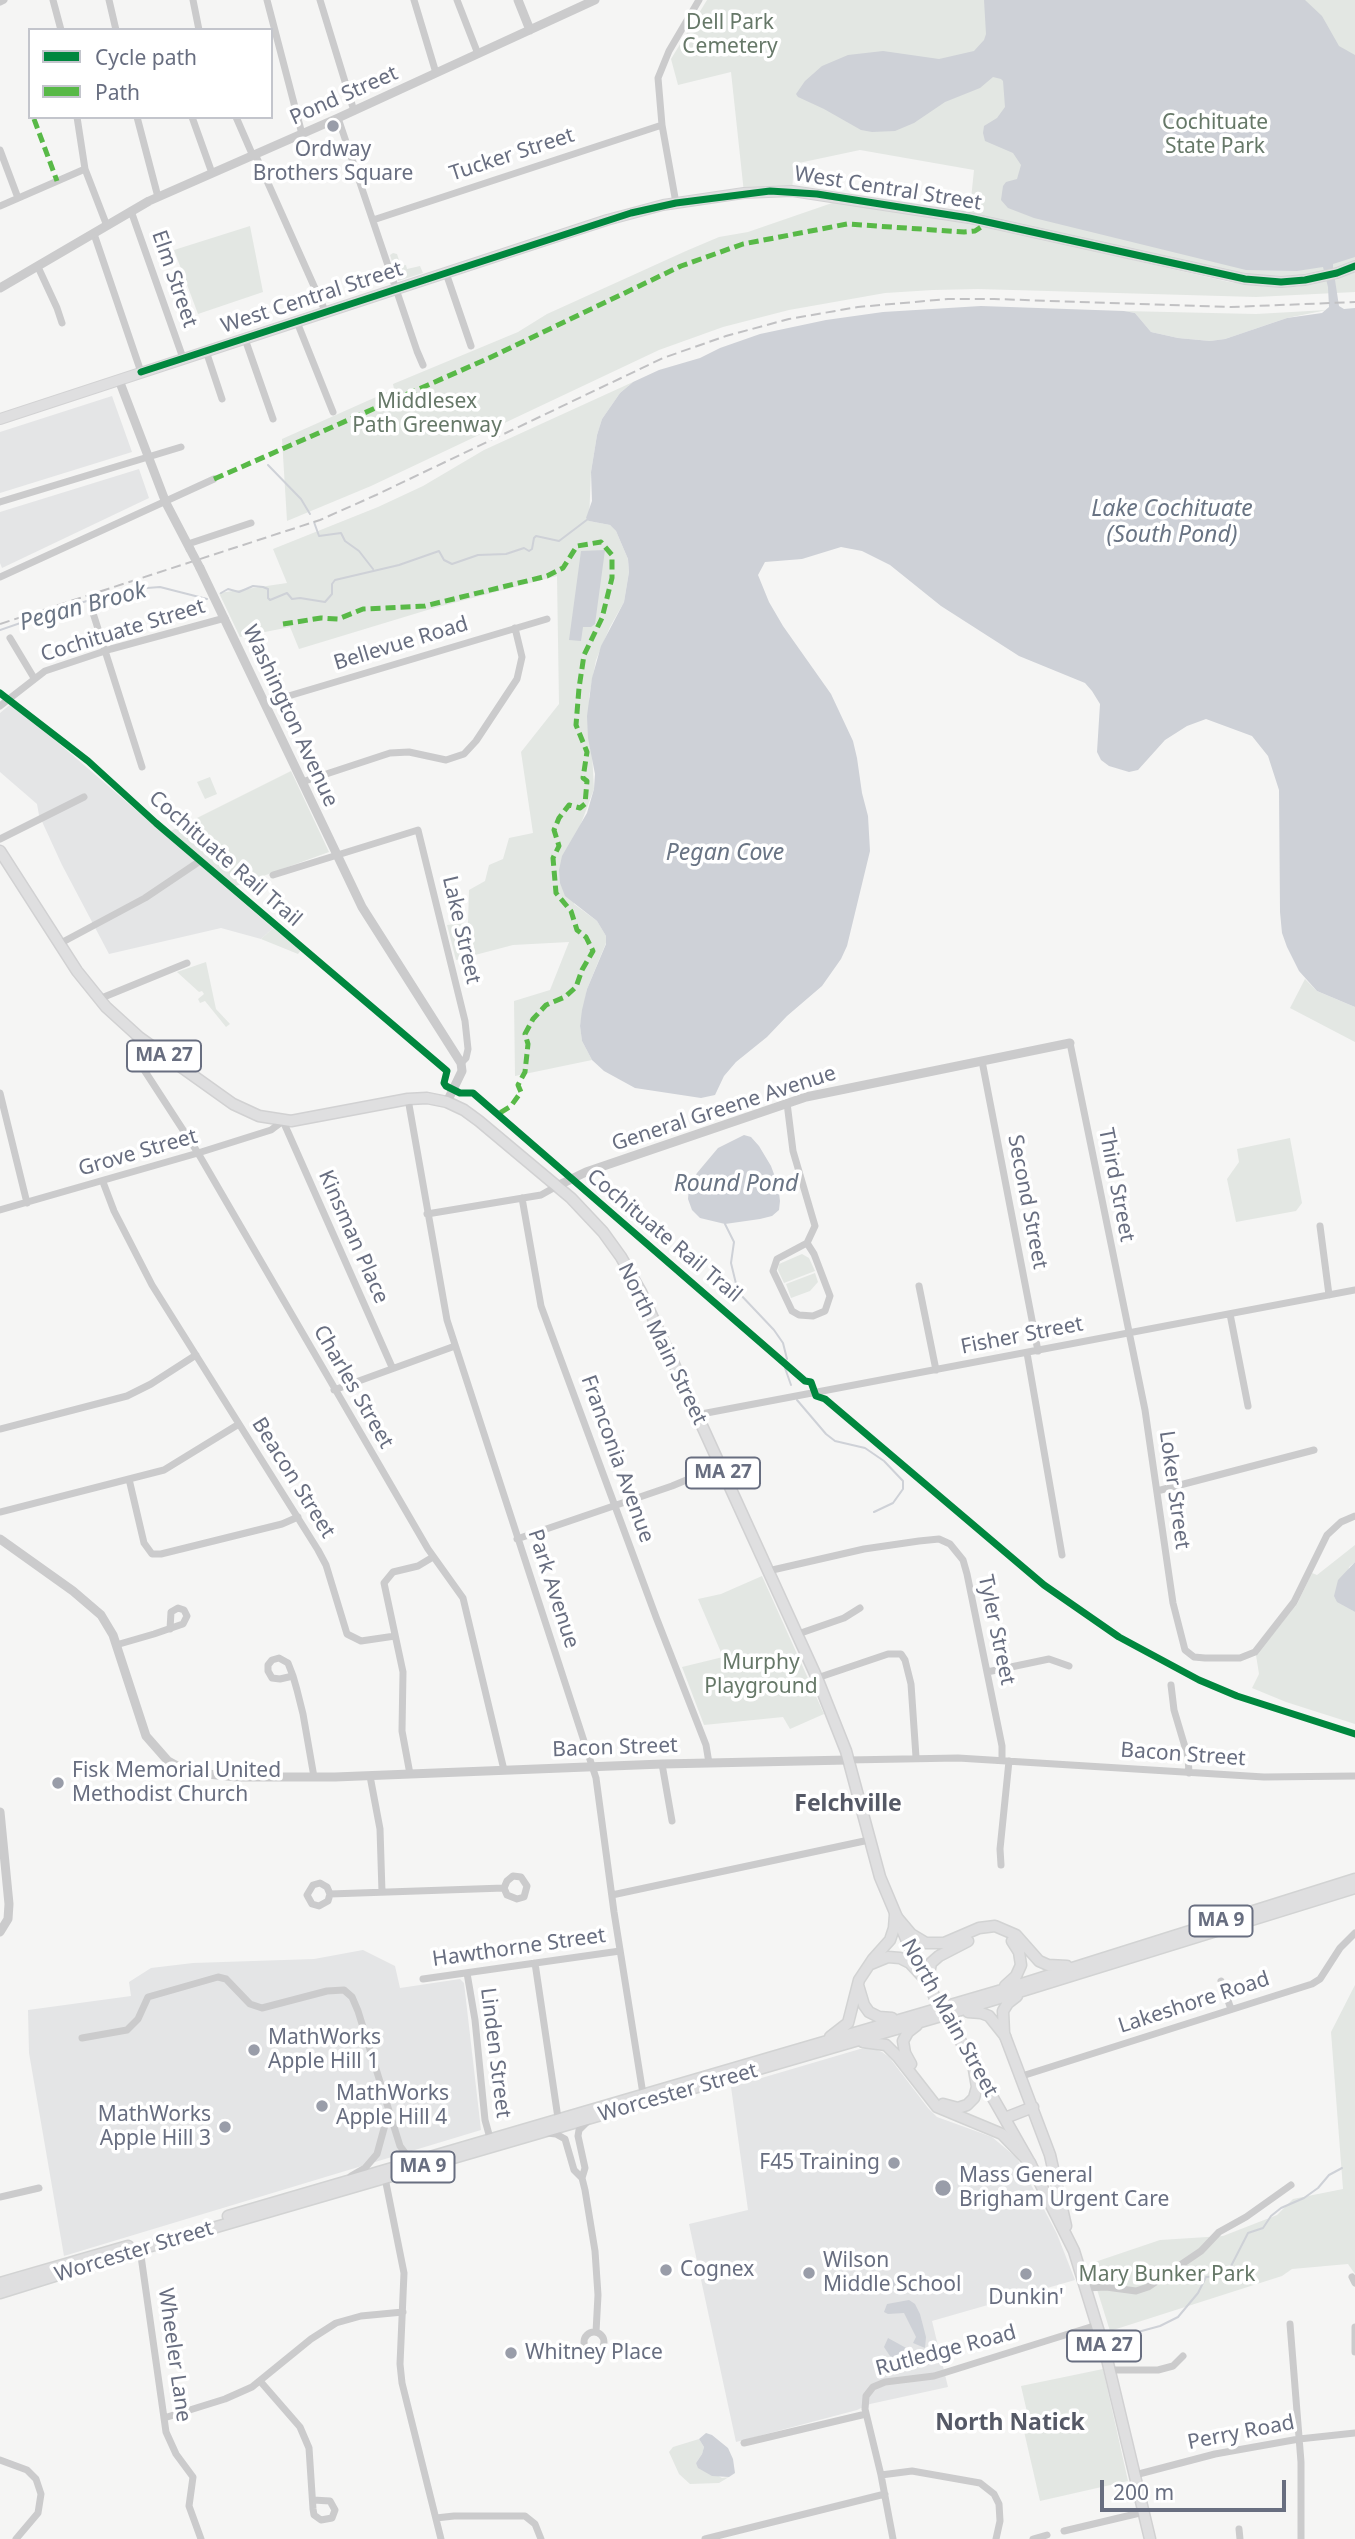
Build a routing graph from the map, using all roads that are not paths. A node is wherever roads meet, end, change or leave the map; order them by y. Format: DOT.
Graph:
graph roads {
  1 [pos="54,0"];
  2 [pos="109,0"];
  3 [pos="192,0"];
  4 [pos="267,0"];
  5 [pos="320,0"];
  6 [pos="414,0"];
  7 [pos="457,0"];
  8 [pos="518,0"];
  9 [pos="595,0"];
  10 [pos="699,0"];
  11 [pos="580,3"];
  12 [pos="61,28"];
  13 [pos="116,28"];
  14 [pos="199,28"];
  15 [pos="530,30"];
  16 [pos="478,54"];
  17 [pos="436,73"];
  18 [pos="354,111"];
  19 [pos="338,118"];
  20 [pos="77,119"];
  21 [pos="138,119"];
  22 [pos="193,119"];
  23 [pos="237,119"];
  24 [pos="662,125"];
  25 [pos="302,134"];
  26 [pos="0,150"];
  27 [pos="254,155"];
  28 [pos="85,169"];
  29 [pos="212,173"];
  30 [pos="158,197"];
  31 [pos="18,198"];
  32 [pos="676,203"];
  33 [pos="0,206"];
  34 [pos="131,211"];
  35 [pos="373,220"];
  36 [pos="107,226"];
  37 [pos="94,234"];
  38 [pos="1355,266"];
  39 [pos="37,267"];
  40 [pos="446,273"];
  41 [pos="0,288"];
  42 [pos="396,289"];
  43 [pos="326,313"];
  44 [pos="297,322"];
  45 [pos="62,323"];
  46 [pos="244,339"];
  47 [pos="471,346"];
  48 [pos="206,351"];
  49 [pos="183,358"];
  50 [pos="423,365"];
  51 [pos="141,372"];
  52 [pos="119,380"];
  53 [pos="222,399"];
  54 [pos="333,412"];
  55 [pos="0,419"];
  56 [pos="273,419"];
  57 [pos="181,447"];
  58 [pos="148,458"];
  59 [pos="215,480"];
  60 [pos="0,502"];
  61 [pos="166,503"];
  62 [pos="251,523"];
  63 [pos="189,547"];
  64 [pos="0,577"];
  65 [pos="93,613"];
  66 [pos="225,618"];
  67 [pos="547,620"];
  68 [pos="515,628"];
  69 [pos="10,638"];
  70 [pos="105,651"];
  71 [pos="34,678"];
  72 [pos="2,704"];
  73 [pos="265,704"];
  74 [pos="142,767"];
  75 [pos="302,782"];
  76 [pos="84,797"];
  77 [pos="0,839"];
  78 [pos="0,852"];
  79 [pos="337,855"];
  80 [pos="200,861"];
  81 [pos="273,874"];
  82 [pos="59,944"];
  83 [pos="187,963"];
  84 [pos="99,999"];
  85 [pos="139,1037"];
  86 [pos="467,1040"];
  87 [pos="1070,1043"];
  88 [pos="455,1053"];
  89 [pos="982,1061"];
  90 [pos="461,1063"];
  91 [pos="0,1093"];
  92 [pos="408,1099"];
  93 [pos="447,1102"];
  94 [pos="787,1102"];
  95 [pos="283,1121"];
  96 [pos="198,1153"];
  97 [pos="103,1182"];
  98 [pos="557,1186"];
  99 [pos="522,1198"];
  100 [pos="27,1203"];
  101 [pos="0,1210"];
  102 [pos="427,1214"];
  103 [pos="1320,1226"];
  104 [pos="807,1243"];
  105 [pos="919,1286"];
  106 [pos="1355,1290"];
  107 [pos="1329,1295"];
  108 [pos="1230,1314"];
  109 [pos="1128,1334"];
  110 [pos="455,1346"];
  111 [pos="1038,1350"];
  112 [pos="1027,1353"];
  113 [pos="196,1355"];
  114 [pos="392,1367"];
  115 [pos="936,1370"];
  116 [pos="334,1390"];
  117 [pos="1248,1406"];
  118 [pos="696,1415"];
  119 [pos="239,1424"];
  120 [pos="0,1429"];
  121 [pos="1314,1450"];
  122 [pos="719,1466"];
  123 [pos="130,1479"];
  124 [pos="1157,1491"];
  125 [pos="615,1505"];
  126 [pos="0,1512"];
  127 [pos="1355,1516"];
  128 [pos="298,1517"];
  129 [pos="0,1539"];
  130 [pos="517,1539"];
  131 [pos="1062,1555"];
  132 [pos="433,1556"];
  133 [pos="768,1571"];
  134 [pos="860,1608"];
  135 [pos="170,1629"];
  136 [pos="798,1634"];
  137 [pos="395,1636"];
  138 [pos="116,1645"];
  139 [pos="1069,1666"];
  140 [pos="987,1672"];
  141 [pos="293,1676"];
  142 [pos="817,1678"];
  143 [pos="1171,1685"];
  144 [pos="916,1757"];
  145 [pos="848,1760"];
  146 [pos="1005,1761"];
  147 [pos="709,1763"];
  148 [pos="662,1764"];
  149 [pos="593,1766"];
  150 [pos="504,1770"];
  151 [pos="1189,1773"];
  152 [pos="410,1774"];
  153 [pos="370,1776"];
  154 [pos="1355,1776"];
  155 [pos="314,1777"];
  156 [pos="0,1812"];
  157 [pos="672,1821"];
  158 [pos="869,1840"];
  159 [pos="3,1863"];
  160 [pos="1001,1865"];
  161 [pos="1355,1879"];
  162 [pos="504,1888"];
  163 [pos="1355,1888"];
  164 [pos="382,1892"];
  165 [pos="330,1894"];
  166 [pos="612,1895"];
  167 [pos="895,1915"];
  168 [pos="0,1932"];
  169 [pos="1355,1933"];
  170 [pos="620,1951"];
  171 [pos="1087,1963"];
  172 [pos="536,1964"];
  173 [pos="868,1966"];
  174 [pos="467,1973"];
  175 [pos="924,1978"];
  176 [pos="423,1979"];
  177 [pos="1221,1981"];
  178 [pos="858,1983"];
  179 [pos="1029,1989"];
  180 [pos="988,1994"];
  181 [pos="934,1996"];
  182 [pos="1231,2009"];
  183 [pos="947,2014"];
  184 [pos="906,2018"];
  185 [pos="924,2021"];
  186 [pos="1005,2036"];
  187 [pos="82,2038"];
  188 [pos="820,2043"];
  189 [pos="846,2044"];
  190 [pos="973,2064"];
  191 [pos="1022,2076"];
  192 [pos="643,2094"];
  193 [pos="1033,2107"];
  194 [pos="388,2110"];
  195 [pos="558,2118"];
  196 [pos="1005,2118"];
  197 [pos="591,2119"];
  198 [pos="543,2133"];
  199 [pos="490,2138"];
  200 [pos="419,2159"];
  201 [pos="1030,2163"];
  202 [pos="385,2178"];
  203 [pos="582,2178"];
  204 [pos="342,2181"];
  205 [pos="1291,2185"];
  206 [pos="39,2188"];
  207 [pos="0,2197"];
  208 [pos="1068,2237"];
  209 [pos="140,2249"];
  210 [pos="0,2283"];
  211 [pos="1086,2288"];
  212 [pos="0,2293"];
  213 [pos="403,2312"];
  214 [pos="1290,2324"];
  215 [pos="1097,2325"];
  216 [pos="1355,2327"];
  217 [pos="596,2332"];
  218 [pos="1355,2352"];
  219 [pos="1183,2356"];
  220 [pos="1110,2370"];
  221 [pos="260,2381"];
  222 [pos="866,2414"];
  223 [pos="164,2418"];
  224 [pos="1355,2433"];
  225 [pos="1299,2439"];
  226 [pos="744,2443"];
  227 [pos="0,2460"];
  228 [pos="881,2475"];
  229 [pos="1135,2475"];
  230 [pos="885,2494"];
  231 [pos="313,2500"];
  232 [pos="1143,2512"];
  233 [pos="436,2518"];
  234 [pos="1239,2529"];
  235 [pos="1064,2531"];
  236 [pos="1047,2535"];
  237 [pos="16,2539"];
  238 [pos="201,2539"];
  239 [pos="441,2539"];
  240 [pos="541,2539"];
  241 [pos="705,2539"];
  242 [pos="893,2539"];
  243 [pos="996,2539"];
  244 [pos="1033,2539"];
  245 [pos="1150,2539"];
  246 [pos="1240,2539"];
  247 [pos="1301,2539"];
  1 -- 12 [label="street"];
  2 -- 13 [label="street"];
  3 -- 14 [label="street"];
  4 -- 25 [label="street"];
  5 -- 18 [label="street"];
  6 -- 17 [label="street"];
  7 -- 16 [label="street"];
  8 -- 15 [label="street"];
  9 -- 11 [label="street, Pond Street"];
  10 -- 24 [label="street"];
  11 -- 15 [label="street, Pond Street"];
  15 -- 16 [label="street, Pond Street"];
  16 -- 17 [label="street, Pond Street"];
  17 -- 18 [label="street, Pond Street"];
  18 -- 19 [label="street, Pond Street"];
  19 -- 25 [label="street, Pond Street"];
  19 -- 35 [label="street"];
  20 -- 28 [label="street"];
  21 -- 30 [label="street"];
  22 -- 29 [label="street"];
  23 -- 27 [label="street"];
  24 -- 32 [label="street"];
  24 -- 35 [label="street, Tucker Street"];
  25 -- 27 [label="street, Pond Street"];
  26 -- 31 [label="street"];
  27 -- 29 [label="street, Pond Street"];
  27 -- 43 [label="street"];
  28 -- 31 [label="street"];
  28 -- 36 [label="street"];
  29 -- 30 [label="street, Pond Street"];
  30 -- 34 [label="street, Pond Street"];
  31 -- 33 [label="street"];
  32 -- 38 [label="main road, West Central Street"];
  32 -- 40 [label="main road, West Central Street"];
  34 -- 36 [label="street, Pond Street"];
  34 -- 49 [label="street, Elm Street"];
  35 -- 42 [label="street"];
  36 -- 37 [label="street, Pond Street"];
  37 -- 39 [label="street, Pond Street"];
  37 -- 51 [label="street"];
  39 -- 41 [label="street, Pond Street"];
  39 -- 45 [label="street"];
  40 -- 42 [label="main road, West Central Street"];
  40 -- 47 [label="street"];
  42 -- 43 [label="main road, West Central Street"];
  42 -- 50 [label="street"];
  43 -- 44 [label="main road, West Central Street"];
  44 -- 46 [label="main road, West Central Street"];
  44 -- 54 [label="street"];
  46 -- 48 [label="main road, West Central Street"];
  46 -- 56 [label="street"];
  48 -- 49 [label="main road, West Central Street"];
  48 -- 53 [label="street"];
  49 -- 51 [label="main road, West Central Street"];
  51 -- 52 [label="main road, West Central Street"];
  52 -- 55 [label="main road, West Central Street"];
  52 -- 58 [label="street, Washington Avenue"];
  57 -- 58 [label="street"];
  58 -- 60 [label="street"];
  58 -- 61 [label="street, Washington Avenue"];
  59 -- 61 [label="street"];
  61 -- 63 [label="street, Washington Avenue"];
  61 -- 64 [label="street"];
  62 -- 63 [label="street"];
  63 -- 66 [label="street, Washington Avenue, bridge"];
  65 -- 70 [label="street"];
  66 -- 70 [label="street, Cochituate Street"];
  66 -- 73 [label="street, Washington Avenue"];
  67 -- 68 [label="street, Bellevue Road"];
  68 -- 73 [label="street, Bellevue Road"];
  68 -- 75 [label="street"];
  69 -- 71 [label="street"];
  70 -- 71 [label="street, Cochituate Street"];
  70 -- 74 [label="street"];
  71 -- 72 [label="street, Cochituate Street"];
  73 -- 75 [label="street, Washington Avenue"];
  75 -- 79 [label="street, Washington Avenue"];
  76 -- 77 [label="street"];
  78 -- 82 [label="main road, North Main Street / MA 27"];
  79 -- 81 [label="street"];
  79 -- 86 [label="street, Lake Street"];
  79 -- 88 [label="street, Washington Avenue"];
  80 -- 82 [label="street"];
  82 -- 84 [label="main road, North Main Street / MA 27"];
  83 -- 84 [label="street"];
  84 -- 85 [label="main road, North Main Street / MA 27"];
  85 -- 95 [label="main road, North Main Street / MA 27"];
  85 -- 96 [label="street, Charles Street"];
  86 -- 88 [label="street"];
  86 -- 90 [label="street, Lake Street"];
  87 -- 89 [label="street, General Greene Avenue"];
  87 -- 109 [label="street, Third Street"];
  88 -- 90 [label="street"];
  89 -- 94 [label="street, General Greene Avenue"];
  89 -- 111 [label="street, Second Street"];
  90 -- 93 [label="street, Lake Street"];
  91 -- 100 [label="street"];
  92 -- 93 [label="main road, North Main Street / MA 27"];
  92 -- 95 [label="main road, North Main Street / MA 27"];
  92 -- 102 [label="street, Park Avenue"];
  93 -- 98 [label="main road, North Main Street / MA 27"];
  94 -- 98 [label="street, General Greene Avenue"];
  94 -- 104 [label="street"];
  95 -- 96 [label="street, Grove Street"];
  95 -- 114 [label="street, Kinsman Place"];
  96 -- 97 [label="street, Grove Street"];
  96 -- 116 [label="street, Charles Street"];
  97 -- 100 [label="street, Grove Street"];
  97 -- 113 [label="street, Beacon Street"];
  98 -- 99 [label="street"];
  98 -- 118 [label="main road, North Main Street / MA 27"];
  99 -- 102 [label="street"];
  99 -- 125 [label="street, Franconia Avenue"];
  100 -- 101 [label="street, Grove Street"];
  102 -- 110 [label="street, Park Avenue"];
  103 -- 107 [label="street"];
  104 -- 104 [label="street"];
  105 -- 115 [label="street"];
  106 -- 107 [label="street, Fisher Street"];
  107 -- 108 [label="street, Fisher Street"];
  108 -- 109 [label="street, Fisher Street"];
  108 -- 117 [label="street"];
  109 -- 111 [label="street, Fisher Street"];
  109 -- 124 [label="street, Loker Street"];
  110 -- 114 [label="street"];
  110 -- 130 [label="street, Park Avenue"];
  111 -- 112 [label="street, Fisher Street"];
  112 -- 115 [label="street, Fisher Street"];
  112 -- 131 [label="street"];
  113 -- 119 [label="street, Beacon Street"];
  113 -- 120 [label="street"];
  114 -- 116 [label="street"];
  115 -- 118 [label="street, Fisher Street"];
  116 -- 132 [label="street, Charles Street"];
  118 -- 122 [label="main road, North Main Street / MA 27"];
  119 -- 123 [label="street"];
  119 -- 128 [label="street, Beacon Street"];
  121 -- 124 [label="street"];
  122 -- 125 [label="street"];
  122 -- 133 [label="main road, North Main Street / MA 27"];
  123 -- 126 [label="street"];
  123 -- 128 [label="street"];
  124 -- 127 [label="street, Loker Street"];
  125 -- 130 [label="street"];
  125 -- 147 [label="street, Franconia Avenue"];
  128 -- 137 [label="street, Beacon Street"];
  129 -- 138 [label="street, Bacon Street"];
  130 -- 149 [label="street, Park Avenue"];
  132 -- 137 [label="street"];
  132 -- 150 [label="street, Charles Street"];
  133 -- 136 [label="main road, North Main Street / MA 27"];
  133 -- 140 [label="street, Tyler Street"];
  134 -- 136 [label="street"];
  135 -- 138 [label="street"];
  136 -- 142 [label="main road, North Main Street / MA 27"];
  137 -- 152 [label="street"];
  138 -- 155 [label="street, Bacon Street"];
  139 -- 140 [label="street"];
  140 -- 146 [label="street, Tyler Street"];
  141 -- 155 [label="street"];
  142 -- 144 [label="street"];
  142 -- 145 [label="main road, North Main Street / MA 27"];
  143 -- 151 [label="street"];
  144 -- 145 [label="street, Bacon Street"];
  144 -- 146 [label="street, Bacon Street"];
  145 -- 147 [label="street, Bacon Street"];
  145 -- 158 [label="main road, North Main Street / MA 27"];
  146 -- 151 [label="street, Bacon Street"];
  146 -- 160 [label="street, Tyler Street"];
  147 -- 148 [label="street, Bacon Street"];
  148 -- 149 [label="street, Bacon Street"];
  148 -- 157 [label="street"];
  149 -- 150 [label="street, Bacon Street"];
  149 -- 166 [label="street, Park Avenue"];
  150 -- 152 [label="street, Bacon Street"];
  151 -- 154 [label="street, Bacon Street"];
  152 -- 153 [label="street, Bacon Street"];
  153 -- 155 [label="street, Bacon Street"];
  153 -- 164 [label="street"];
  156 -- 159 [label="street"];
  158 -- 166 [label="street"];
  158 -- 167 [label="main road, North Main Street / MA 27"];
  159 -- 168 [label="street"];
  161 -- 171 [label="main road, Worcester Street / MA 9"];
  162 -- 164 [label="street"];
  163 -- 179 [label="main road, Worcester Street / MA 9"];
  164 -- 165 [label="street"];
  166 -- 170 [label="street, Park Avenue"];
  167 -- 171 [label="main road"];
  167 -- 173 [label="main road"];
  167 -- 175 [label="main road, North Main Street / MA 27"];
  169 -- 182 [label="street, Lakeshore Road"];
  170 -- 172 [label="street, Hawthorne Street"];
  170 -- 192 [label="street, Park Avenue"];
  171 -- 180 [label="main road, Worcester Street / MA 9"];
  172 -- 174 [label="street, Hawthorne Street"];
  172 -- 195 [label="street"];
  173 -- 175 [label="main road"];
  173 -- 178 [label="main road"];
  174 -- 176 [label="street, Hawthorne Street"];
  174 -- 199 [label="street, Linden Street"];
  175 -- 181 [label="main road, North Main Street / MA 27"];
  177 -- 182 [label="street"];
  178 -- 184 [label="main road"];
  178 -- 188 [label="main road"];
  179 -- 183 [label="main road, Worcester Street / MA 9"];
  179 -- 186 [label="main road"];
  180 -- 181 [label="main road"];
  180 -- 184 [label="main road, Worcester Street / MA 9"];
  181 -- 190 [label="main road, North Main Street / MA 27, bridge"];
  182 -- 191 [label="street, Lakeshore Road"];
  183 -- 185 [label="main road, Worcester Street / MA 9"];
  183 -- 186 [label="main road"];
  184 -- 188 [label="main road, Worcester Street / MA 9"];
  185 -- 189 [label="main road, Worcester Street / MA 9"];
  185 -- 190 [label="main road"];
  186 -- 191 [label="main road, North Main Street"];
  187 -- 194 [label="street"];
  188 -- 192 [label="main road, Worcester Street / MA 9"];
  189 -- 197 [label="main road, Worcester Street / MA 9"];
  189 -- 201 [label="main road"];
  190 -- 196 [label="main road, North Main Street / MA 27"];
  191 -- 193 [label="main road, North Main Street"];
  192 -- 195 [label="main road, Worcester Street / MA 9"];
  193 -- 196 [label="main road"];
  193 -- 208 [label="main road, North Main Street"];
  194 -- 200 [label="street"];
  194 -- 204 [label="street"];
  195 -- 199 [label="main road, Worcester Street / MA 9"];
  196 -- 201 [label="main road, North Main Street / MA 27"];
  197 -- 198 [label="main road, Worcester Street / MA 9"];
  197 -- 203 [label="street"];
  198 -- 202 [label="main road, Worcester Street / MA 9"];
  198 -- 203 [label="street"];
  199 -- 200 [label="main road, Worcester Street / MA 9"];
  200 -- 204 [label="main road, Worcester Street / MA 9"];
  201 -- 208 [label="main road, North Main Street / MA 27"];
  202 -- 209 [label="main road, Worcester Street / MA 9"];
  202 -- 213 [label="street"];
  203 -- 217 [label="street"];
  204 -- 210 [label="main road, Worcester Street / MA 9"];
  205 -- 211 [label="street"];
  206 -- 207 [label="street"];
  208 -- 211 [label="main road, North Main Street / MA 27"];
  209 -- 212 [label="main road, Worcester Street / MA 9"];
  209 -- 223 [label="street, Wheeler Lane"];
  211 -- 215 [label="main road, North Main Street / MA 27"];
  213 -- 221 [label="street"];
  213 -- 233 [label="street"];
  214 -- 225 [label="street"];
  215 -- 220 [label="main road, North Main Street / MA 27"];
  215 -- 222 [label="street, Rutledge Road"];
  216 -- 218 [label="street"];
  219 -- 220 [label="street"];
  220 -- 229 [label="main road, North Main Street / MA 27"];
  221 -- 223 [label="street"];
  221 -- 231 [label="street"];
  222 -- 226 [label="street"];
  222 -- 228 [label="street"];
  223 -- 238 [label="street, Wheeler Lane"];
  224 -- 225 [label="street, Perry Road"];
  225 -- 229 [label="street, Perry Road"];
  225 -- 247 [label="street"];
  227 -- 237 [label="street"];
  228 -- 230 [label="street"];
  228 -- 243 [label="street"];
  229 -- 232 [label="main road, North Main Street / MA 27"];
  230 -- 241 [label="street"];
  230 -- 242 [label="street"];
  232 -- 235 [label="street"];
  232 -- 245 [label="main road, North Main Street / MA 27"];
  233 -- 239 [label="street"];
  233 -- 240 [label="street"];
  234 -- 246 [label="street"];
  236 -- 244 [label="street"];
}
